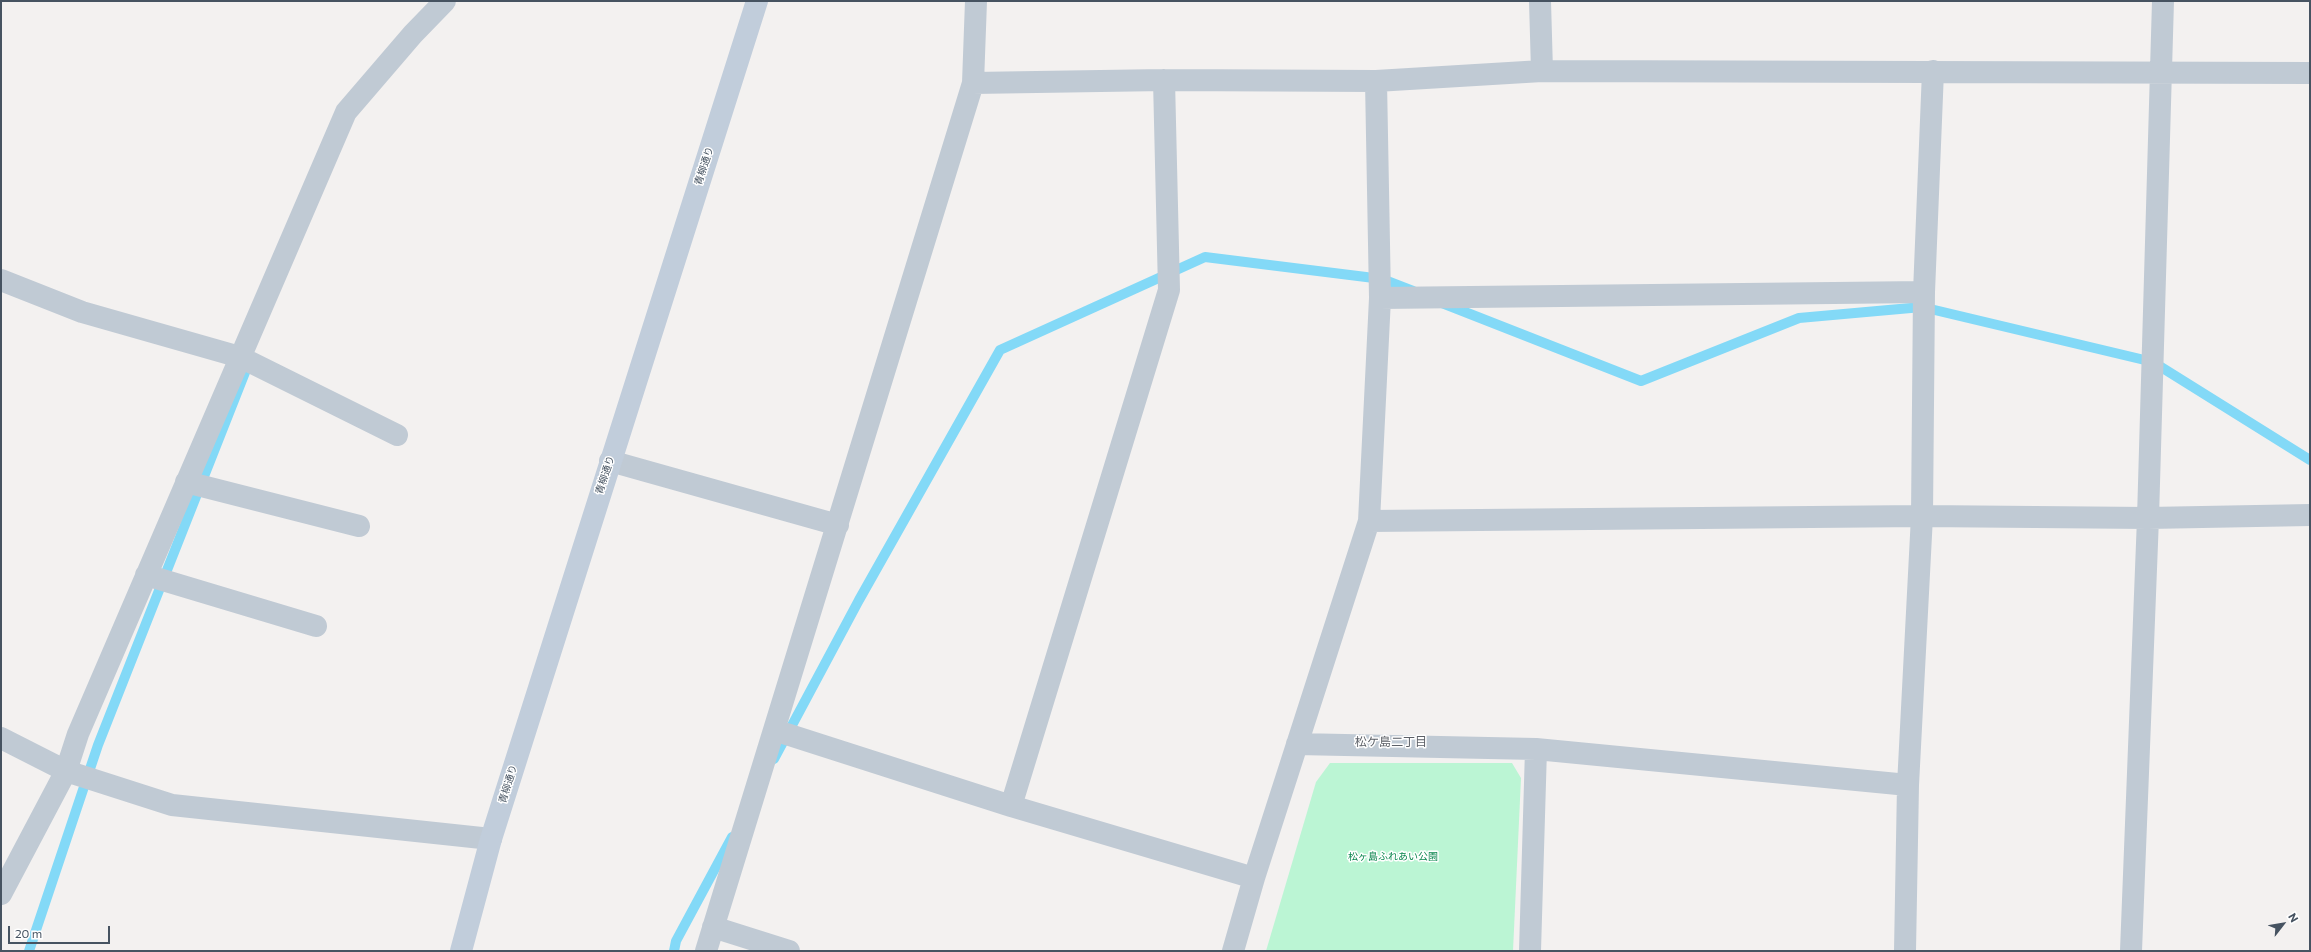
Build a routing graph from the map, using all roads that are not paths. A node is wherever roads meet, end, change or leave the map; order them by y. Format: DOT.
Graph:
graph roads {
  1 [pos="445,1"];
  2 [pos="757,1"];
  3 [pos="976,1"];
  4 [pos="1540,1"];
  5 [pos="2163,1"];
  6 [pos="1542,70"];
  7 [pos="1933,71"];
  8 [pos="2161,72"];
  9 [pos="2310,73"];
  10 [pos="1164,80"];
  11 [pos="1376,81"];
  12 [pos="973,83"];
  13 [pos="1,280"];
  14 [pos="1924,292"];
  15 [pos="1380,298"];
  16 [pos="240,357"];
  17 [pos="397,435"];
  18 [pos="610,461"];
  19 [pos="186,482"];
  20 [pos="1922,516"];
  21 [pos="2310,516"];
  22 [pos="2148,518"];
  23 [pos="1369,521"];
  24 [pos="838,525"];
  25 [pos="359,526"];
  26 [pos="146,575"];
  27 [pos="316,626"];
  28 [pos="774,730"];
  29 [pos="1,738"];
  30 [pos="1298,744"];
  31 [pos="1536,749"];
  32 [pos="66,771"];
  33 [pos="1908,785"];
  34 [pos="1011,806"];
  35 [pos="491,839"];
  36 [pos="1254,878"];
  37 [pos="1,894"];
  38 [pos="714,927"];
  39 [pos="461,951"];
  40 [pos="706,951"];
  41 [pos="789,951"];
  42 [pos="1234,951"];
  43 [pos="1530,951"];
  44 [pos="1905,951"];
  45 [pos="2131,951"];
  1 -- 16 [label="street"];
  2 -- 18 [label="street, 青柳通り"];
  3 -- 12 [label="street"];
  4 -- 6 [label="street"];
  5 -- 8 [label="street"];
  6 -- 7 [label="street"];
  6 -- 11 [label="street"];
  7 -- 8 [label="street"];
  7 -- 14 [label="street"];
  8 -- 9 [label="street"];
  8 -- 22 [label="street"];
  10 -- 11 [label="street"];
  10 -- 12 [label="street"];
  10 -- 34 [label="street"];
  11 -- 15 [label="street"];
  12 -- 24 [label="street"];
  13 -- 16 [label="street"];
  14 -- 15 [label="street"];
  14 -- 20 [label="street"];
  15 -- 23 [label="street"];
  16 -- 17 [label="street"];
  16 -- 19 [label="street"];
  18 -- 24 [label="street"];
  18 -- 35 [label="street, 青柳通り"];
  19 -- 25 [label="street"];
  19 -- 26 [label="street"];
  20 -- 22 [label="street"];
  20 -- 23 [label="street"];
  20 -- 33 [label="street"];
  21 -- 22 [label="street"];
  22 -- 45 [label="street"];
  23 -- 30 [label="street"];
  24 -- 28 [label="street"];
  26 -- 27 [label="street"];
  26 -- 32 [label="street"];
  28 -- 34 [label="street"];
  28 -- 38 [label="street"];
  29 -- 32 [label="street"];
  30 -- 31 [label="street"];
  30 -- 36 [label="street"];
  31 -- 33 [label="street"];
  31 -- 43 [label="street"];
  32 -- 35 [label="street"];
  32 -- 37 [label="street"];
  33 -- 44 [label="street"];
  34 -- 36 [label="street"];
  35 -- 39 [label="street, 青柳通り"];
  36 -- 42 [label="street"];
  38 -- 40 [label="street"];
  38 -- 41 [label="street"];
}
